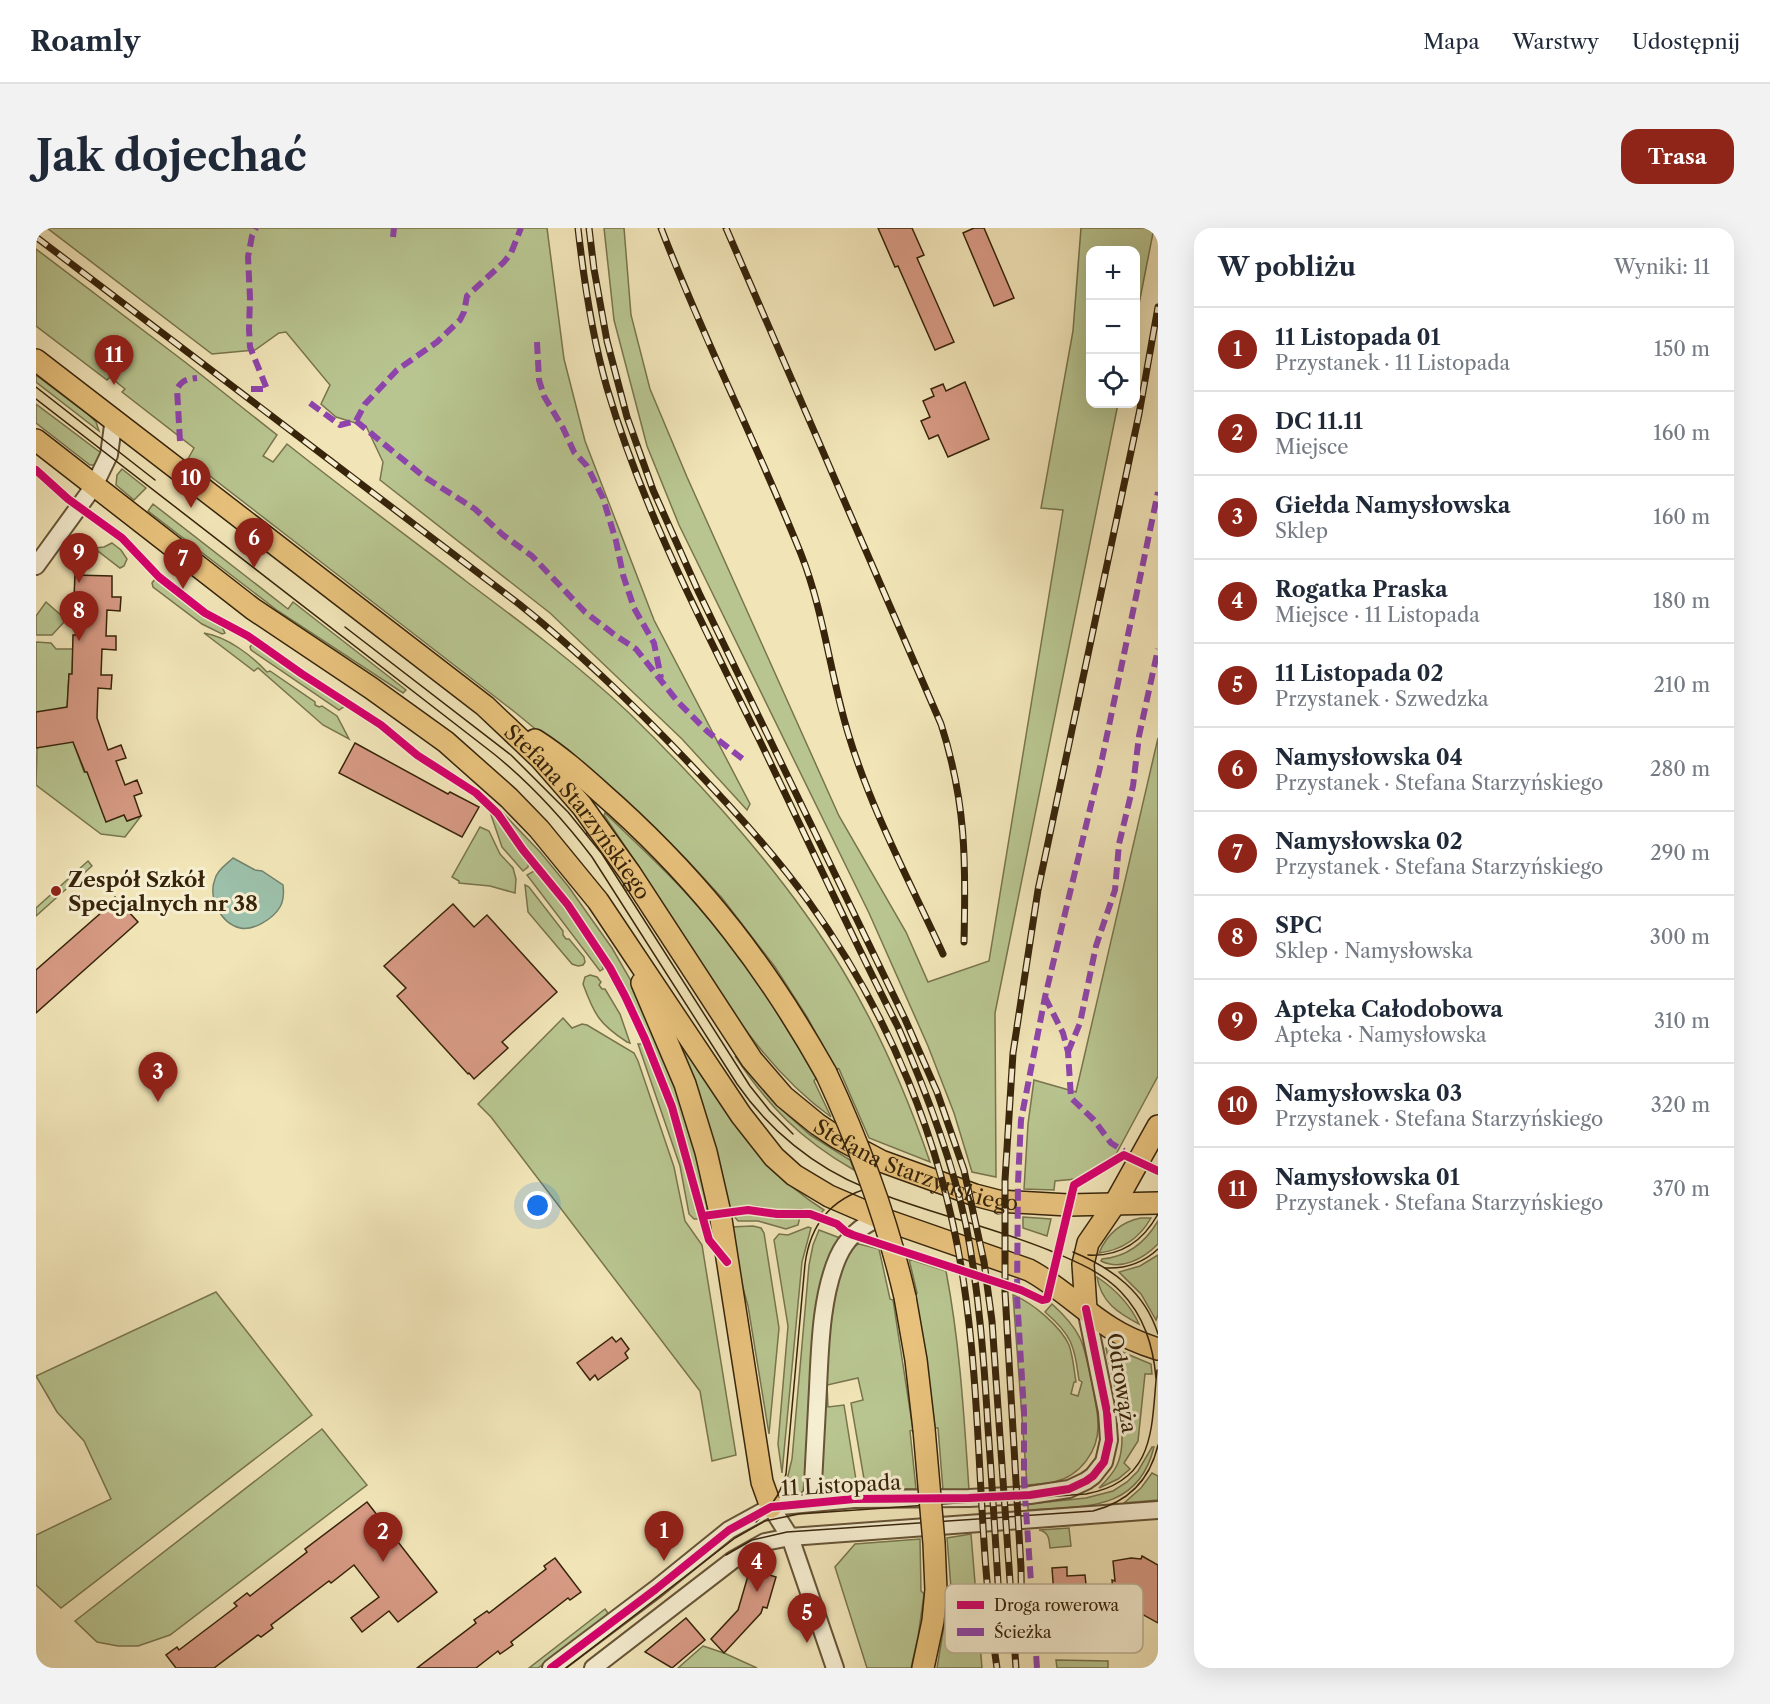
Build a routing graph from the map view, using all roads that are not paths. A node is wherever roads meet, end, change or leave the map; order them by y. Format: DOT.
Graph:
graph roads {
  1 [pos="36,360"];
  2 [pos="114,418"];
  3 [pos="36,440"];
  4 [pos="94,486"];
  5 [pos="36,566"];
  6 [pos="485,706"];
  7 [pos="615,926"];
  8 [pos="1158,1126"];
  9 [pos="1158,1203"];
  10 [pos="1114,1205"];
  11 [pos="880,1218"];
  12 [pos="1086,1310"];
  13 [pos="1158,1349"];
  14 [pos="969,1498"];
  15 [pos="812,1503"];
  16 [pos="771,1507"];
  17 [pos="1158,1510"];
  18 [pos="790,1537"];
  19 [pos="551,1668"];
  20 [pos="592,1668"];
  21 [pos="835,1668"];
  22 [pos="924,1668"];
  1 -- 2 [label="main road, Stefana Starzyńskiego"];
  2 -- 4 [label="street"];
  2 -- 6 [label="main road, Stefana Starzyńskiego"];
  3 -- 4 [label="main road, Stefana Starzyńskiego"];
  4 -- 5 [label="street"];
  4 -- 7 [label="main road, Stefana Starzyńskiego"];
  6 -- 10 [label="main road, Stefana Starzyńskiego"];
  6 -- 22 [label="main road, bridge"];
  7 -- 11 [label="main road, Stefana Starzyńskiego"];
  7 -- 16 [label="main road"];
  8 -- 10 [label="main road"];
  9 -- 10 [label="main road, Stefana Starzyńskiego"];
  10 -- 12 [label="main road"];
  11 -- 12 [label="main road, Stefana Starzyńskiego"];
  11 -- 15 [label="street"];
  12 -- 13 [label="main road, Stefana Starzyńskiego"];
  12 -- 14 [label="street, Odrowąża"];
  14 -- 15 [label="street, 11 Listopada"];
  15 -- 16 [label="street, 11 Listopada"];
  16 -- 18 [label="street"];
  16 -- 19 [label="street, 11 Listopada"];
  17 -- 18 [label="street"];
  18 -- 20 [label="street"];
  18 -- 21 [label="street"];
}
